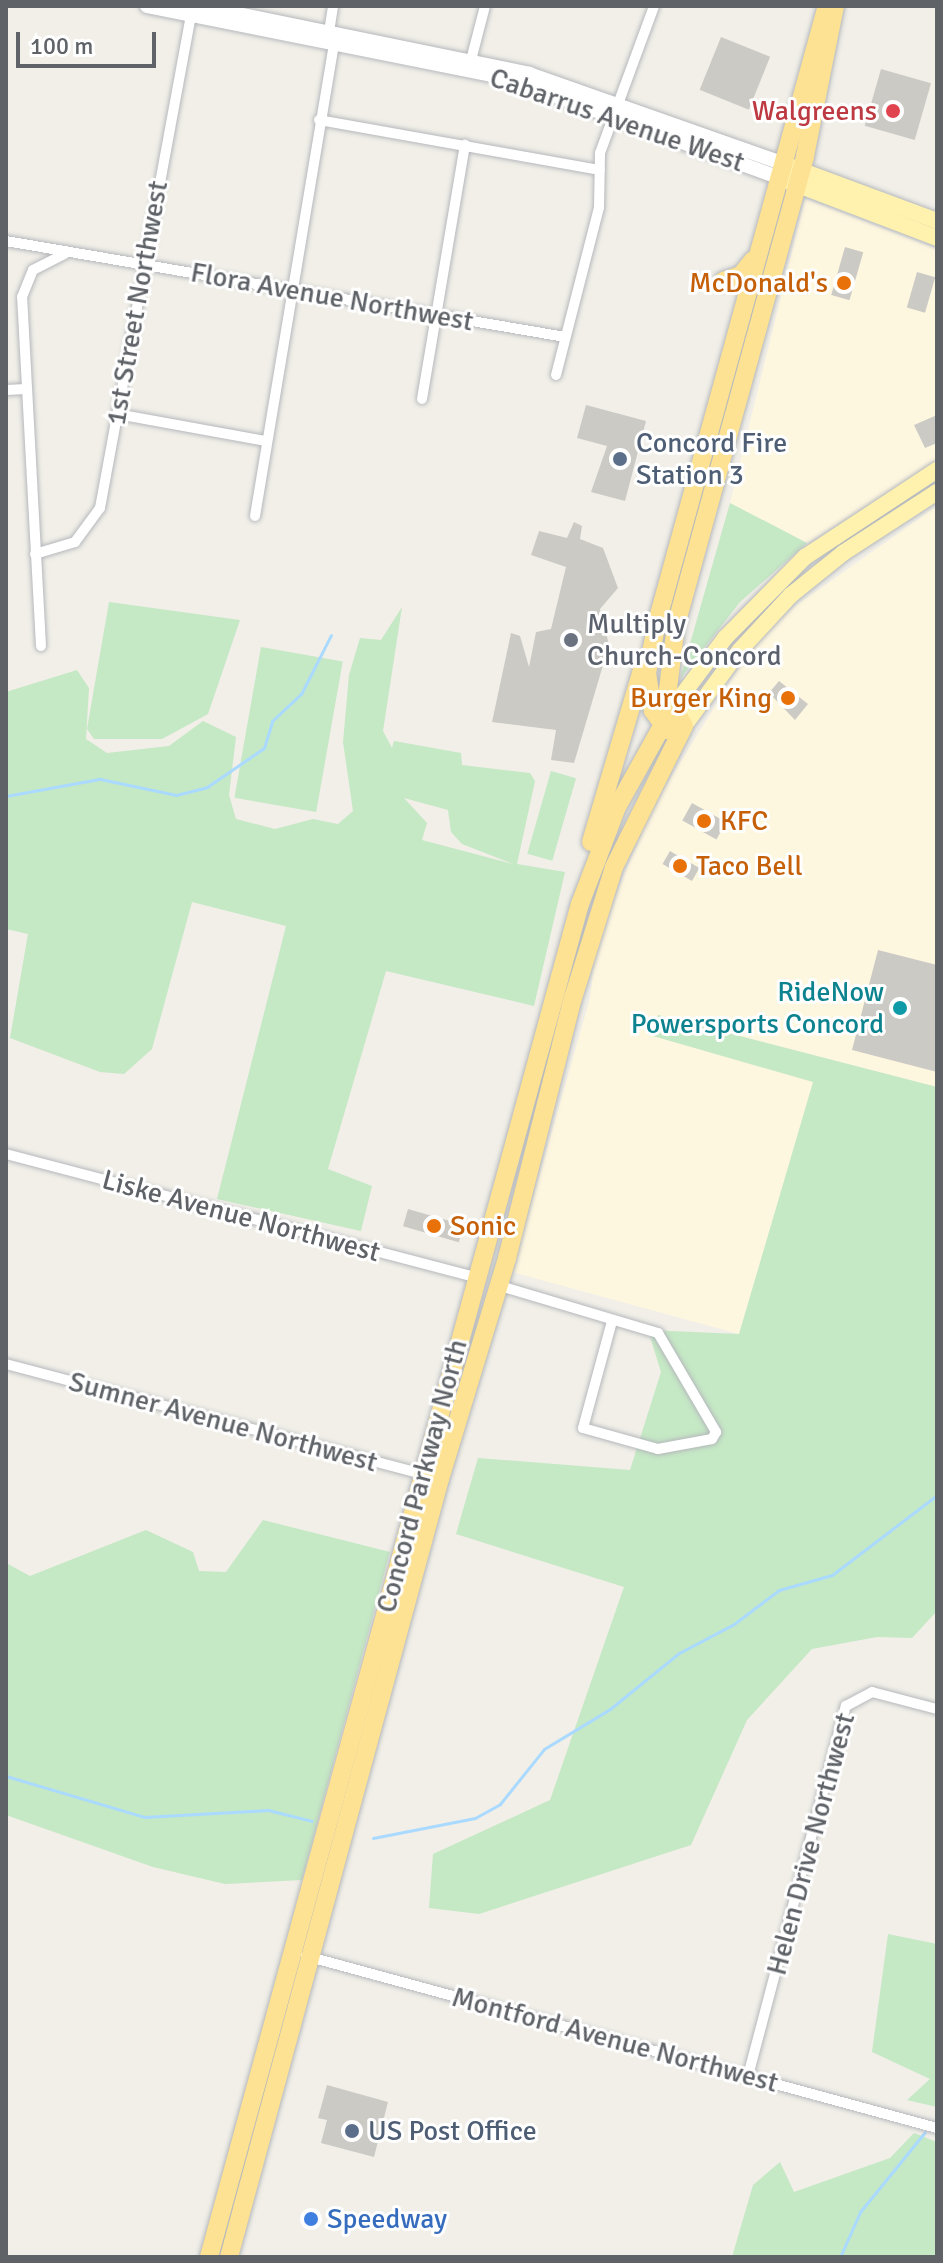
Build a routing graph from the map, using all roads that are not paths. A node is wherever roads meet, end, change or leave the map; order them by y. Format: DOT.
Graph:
graph roads {
  1 [pos="147,6"];
  2 [pos="333,6"];
  3 [pos="485,6"];
  4 [pos="654,6"];
  5 [pos="826,6"];
  6 [pos="835,6"];
  7 [pos="195,10"];
  8 [pos="333,36"];
  9 [pos="475,60"];
  10 [pos="433,61"];
  11 [pos="617,108"];
  12 [pos="319,120"];
  13 [pos="465,145"];
  14 [pos="600,170"];
  15 [pos="780,170"];
  16 [pos="800,178"];
  17 [pos="936,233"];
  18 [pos="6,241"];
  19 [pos="759,246"];
  20 [pos="46,255"];
  21 [pos="144,263"];
  22 [pos="289,288"];
  23 [pos="742,311"];
  24 [pos="436,314"];
  25 [pos="565,337"];
  26 [pos="556,375"];
  27 [pos="26,389"];
  28 [pos="6,390"];
  29 [pos="422,399"];
  30 [pos="117,414"];
  31 [pos="266,441"];
  32 [pos="937,470"];
  33 [pos="695,481"];
  34 [pos="714,486"];
  35 [pos="937,492"];
  36 [pos="255,516"];
  37 [pos="35,554"];
  38 [pos="657,622"];
  39 [pos="41,646"];
  40 [pos="666,717"];
  41 [pos="680,733"];
  42 [pos="580,904"];
  43 [pos="540,1044"];
  44 [pos="560,1048"];
  45 [pos="516,1134"];
  46 [pos="6,1154"];
  47 [pos="476,1277"];
  48 [pos="500,1286"];
  49 [pos="612,1321"];
  50 [pos="6,1364"];
  51 [pos="470,1376"];
  52 [pos="432,1476"];
  53 [pos="937,1709"];
  54 [pos="293,1952"];
  55 [pos="311,1958"];
  56 [pos="748,2076"];
  57 [pos="937,2128"];
  58 [pos="209,2257"];
  59 [pos="229,2257"];
  1 -- 7 [label="main road, Cabarrus Avenue West"];
  2 -- 8 [label="street"];
  3 -- 9 [label="street"];
  4 -- 11 [label="street"];
  5 -- 15 [label="highway"];
  6 -- 16 [label="highway"];
  7 -- 8 [label="main road, Cabarrus Avenue West"];
  7 -- 21 [label="street, 1st Street Northwest"];
  8 -- 9 [label="main road, Cabarrus Avenue West"];
  8 -- 10 [label="main road, Cabarrus Avenue West"];
  8 -- 12 [label="street"];
  9 -- 10 [label="street"];
  9 -- 11 [label="main road, Cabarrus Avenue West"];
  10 -- 11 [label="main road, Cabarrus Avenue West"];
  11 -- 14 [label="street"];
  11 -- 15 [label="main road, Cabarrus Avenue West"];
  12 -- 13 [label="street"];
  12 -- 22 [label="street"];
  13 -- 14 [label="street"];
  13 -- 24 [label="street"];
  14 -- 25 [label="street"];
  15 -- 16 [label="main road, Cabarrus Avenue West"];
  15 -- 19 [label="highway"];
  16 -- 17 [label="main road, Cabarrus Avenue West"];
  16 -- 34 [label="highway"];
  18 -- 20 [label="street, Flora Avenue Northwest"];
  19 -- 23 [label="highway"];
  19 -- 23 [label="highway"];
  20 -- 21 [label="street, Flora Avenue Northwest"];
  20 -- 27 [label="street"];
  21 -- 22 [label="street, Flora Avenue Northwest"];
  21 -- 30 [label="street, 1st Street Northwest"];
  22 -- 24 [label="street, Flora Avenue Northwest"];
  22 -- 31 [label="street"];
  23 -- 33 [label="highway"];
  24 -- 25 [label="street, Flora Avenue Northwest"];
  24 -- 29 [label="street"];
  25 -- 26 [label="street"];
  27 -- 28 [label="street"];
  27 -- 37 [label="street"];
  30 -- 31 [label="street"];
  30 -- 37 [label="street, 1st Street Northwest"];
  31 -- 36 [label="street"];
  32 -- 40 [label="main road"];
  33 -- 34 [label="highway"];
  33 -- 38 [label="highway"];
  34 -- 40 [label="highway"];
  35 -- 41 [label="main road"];
  37 -- 39 [label="street"];
  38 -- 40 [label="highway"];
  38 -- 42 [label="highway"];
  40 -- 41 [label="highway"];
  40 -- 42 [label="highway, Concord Parkway North"];
  41 -- 44 [label="highway, Concord Parkway North"];
  42 -- 43 [label="highway, Concord Parkway North"];
  43 -- 44 [label="highway"];
  43 -- 45 [label="highway, Concord Parkway North"];
  44 -- 48 [label="highway, Concord Parkway North"];
  45 -- 47 [label="highway, Concord Parkway North"];
  45 -- 48 [label="highway"];
  46 -- 47 [label="street, Liske Avenue Northwest"];
  47 -- 51 [label="highway"];
  47 -- 52 [label="highway, Concord Parkway North"];
  48 -- 49 [label="street"];
  48 -- 51 [label="highway, Concord Parkway North"];
  49 -- 49 [label="street"];
  50 -- 52 [label="street, Sumner Avenue Northwest"];
  51 -- 52 [label="highway, Concord Parkway North"];
  52 -- 54 [label="highway, Concord Parkway North"];
  52 -- 55 [label="highway, Concord Parkway North"];
  53 -- 56 [label="street, Helen Drive Northwest"];
  54 -- 55 [label="street, Montford Avenue Northwest"];
  54 -- 58 [label="highway, Concord Parkway North"];
  55 -- 56 [label="street, Montford Avenue Northwest"];
  55 -- 59 [label="highway, Concord Parkway North"];
  56 -- 57 [label="street, Montford Avenue Northwest"];
}
